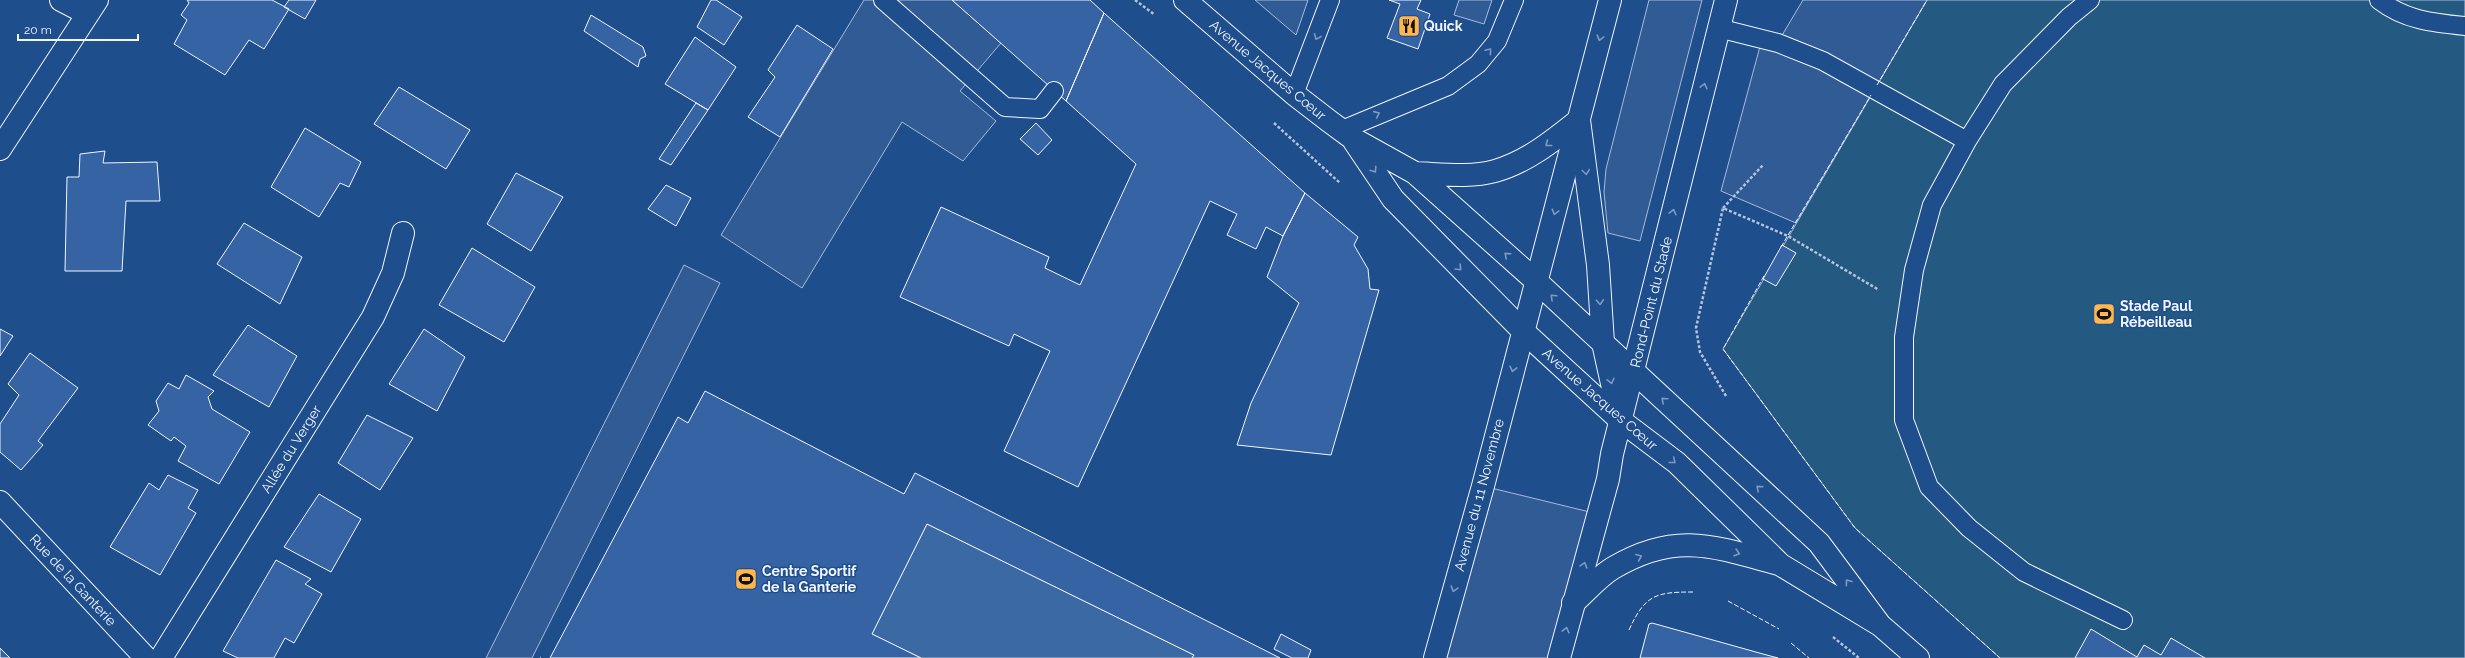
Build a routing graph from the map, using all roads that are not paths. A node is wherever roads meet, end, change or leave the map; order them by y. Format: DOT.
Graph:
graph roads {
  1 [pos="61,0"];
  2 [pos="883,0"];
  3 [pos="1185,0"];
  4 [pos="1330,0"];
  5 [pos="1514,0"];
  6 [pos="1610,0"];
  7 [pos="1726,0"];
  8 [pos="2090,0"];
  9 [pos="2379,0"];
  10 [pos="93,7"];
  11 [pos="2465,26"];
  12 [pos="1718,28"];
  13 [pos="1054,91"];
  14 [pos="1294,94"];
  15 [pos="1579,120"];
  16 [pos="1347,134"];
  17 [pos="1967,141"];
  18 [pos="0,150"];
  19 [pos="1415,173"];
  20 [pos="403,233"];
  21 [pos="1536,281"];
  22 [pos="1522,331"];
  23 [pos="1602,343"];
  24 [pos="1633,372"];
  25 [pos="1620,420"];
  26 [pos="0,502"];
  27 [pos="1781,565"];
  28 [pos="1573,603"];
  29 [pos="2123,620"];
  30 [pos="1880,625"];
  31 [pos="146,658"];
  32 [pos="161,658"];
  33 [pos="1434,658"];
  34 [pos="1559,658"];
  35 [pos="1918,658"];
  1 -- 10 [label="main road"];
  2 -- 13 [label="lane"];
  3 -- 14 [label="main road, Avenue Jacques Cœur"];
  4 -- 14 [label="lane, one-way"];
  16 -- 5 [label="lane, one-way"];
  6 -- 15 [label="main road, one-way"];
  7 -- 12 [label="main road, Rond-Point du Stade"];
  8 -- 17 [label="lane"];
  9 -- 11 [label="lane"];
  10 -- 18 [label="main road"];
  12 -- 17 [label="lane"];
  24 -- 12 [label="main road, Rond-Point du Stade, one-way"];
  14 -- 16 [label="main road, Avenue Jacques Cœur"];
  15 -- 19 [label="main road, one-way"];
  15 -- 21 [label="main road, one-way"];
  15 -- 23 [label="main road, one-way"];
  16 -- 19 [label="main road, Avenue Jacques Cœur"];
  16 -- 22 [label="main road, Avenue Jacques Cœur, one-way"];
  17 -- 29 [label="lane"];
  21 -- 19 [label="main road, Avenue Jacques Cœur, one-way"];
  20 -- 32 [label="main road, Allée du Verger"];
  21 -- 22 [label="main road"];
  23 -- 21 [label="main road, Avenue Jacques Cœur, one-way"];
  22 -- 25 [label="main road, Avenue Jacques Cœur"];
  22 -- 33 [label="main road, Avenue du 11 Novembre, one-way"];
  23 -- 24 [label="main road, Avenue Jacques Cœur"];
  23 -- 25 [label="main road, one-way"];
  24 -- 25 [label="main road, Rond-Point du Stade"];
  30 -- 24 [label="main road, Avenue Jacques Cœur, one-way"];
  25 -- 27 [label="main road, Avenue Jacques Cœur, one-way"];
  28 -- 25 [label="main road, Rond-Point du Stade, one-way"];
  26 -- 31 [label="main road, Rue de la Ganterie"];
  28 -- 27 [label="main road, one-way"];
  27 -- 30 [label="main road, Avenue Jacques Cœur"];
  34 -- 28 [label="main road, one-way"];
  30 -- 35 [label="main road, Avenue Jacques Cœur"];
}
